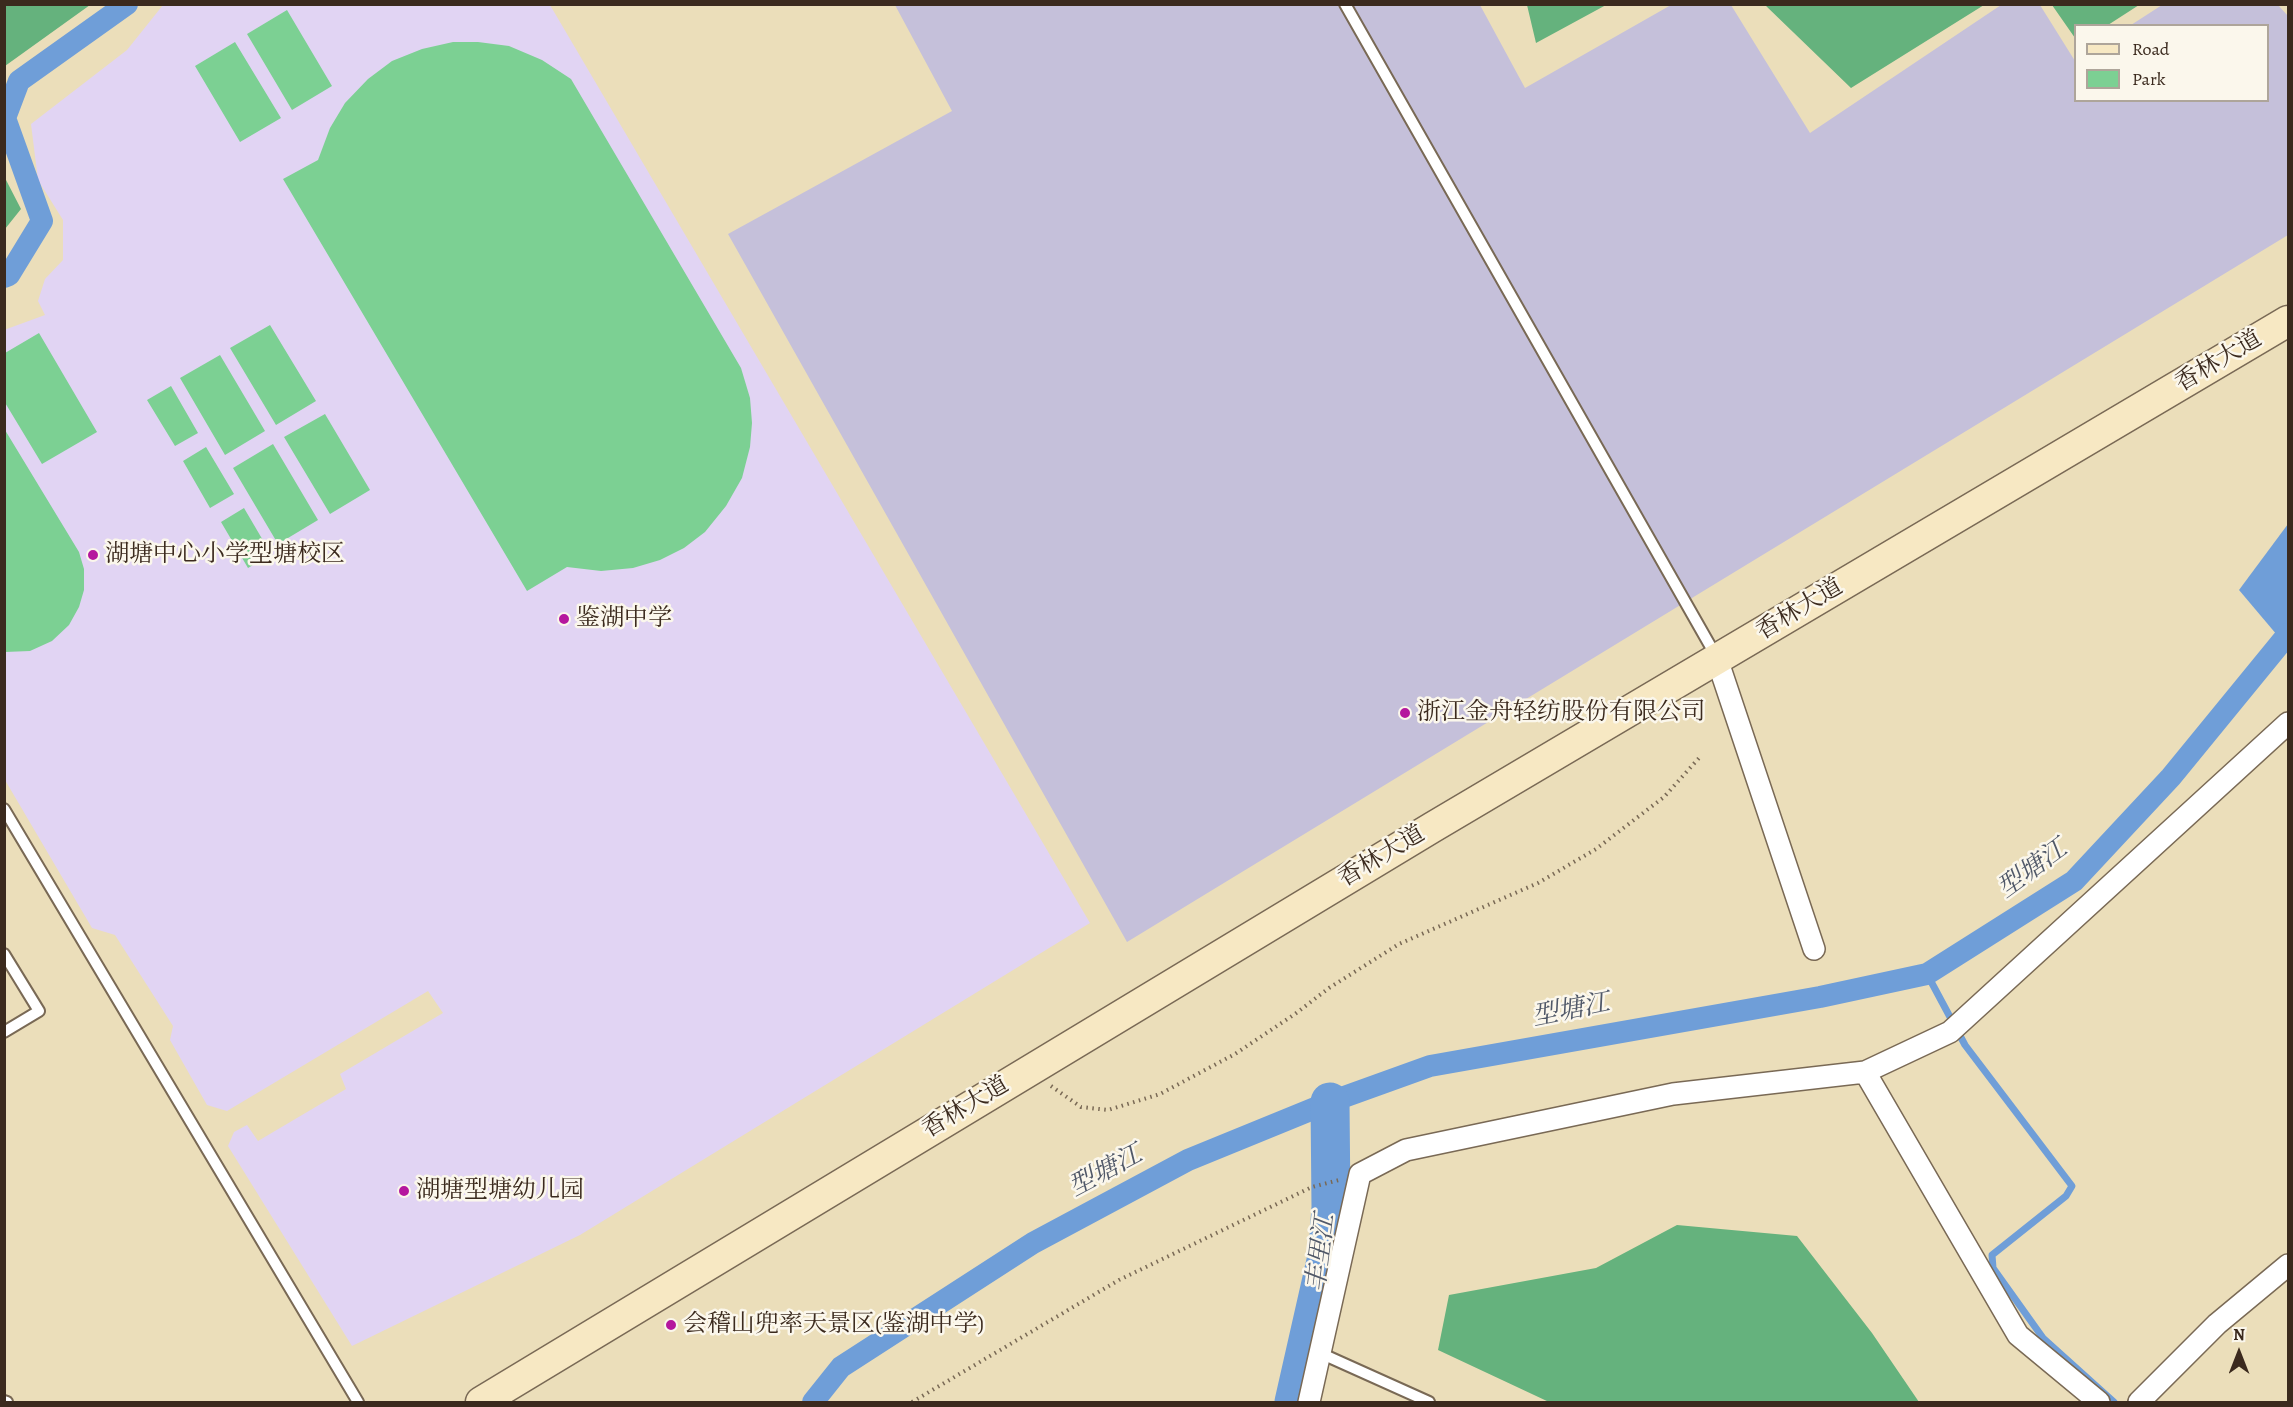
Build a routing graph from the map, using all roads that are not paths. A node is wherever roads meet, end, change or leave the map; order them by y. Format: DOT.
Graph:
graph roads {
  1 [pos="1345,4"];
  2 [pos="2289,321"];
  3 [pos="1717,659"];
  4 [pos="2289,723"];
  5 [pos="4,809"];
  6 [pos="1814,949"];
  7 [pos="4,954"];
  8 [pos="4,1032"];
  9 [pos="1865,1072"];
  10 [pos="2289,1265"];
  11 [pos="1320,1353"];
  12 [pos="358,1402"];
  13 [pos="481,1402"];
  14 [pos="1309,1402"];
  15 [pos="1429,1402"];
  16 [pos="2099,1402"];
  17 [pos="2139,1402"];
  1 -- 3 [label="lane"];
  2 -- 3 [label="main road, 香林大道"];
  3 -- 6 [label="street"];
  3 -- 13 [label="main road, 香林大道"];
  4 -- 9 [label="street"];
  5 -- 12 [label="lane"];
  7 -- 8 [label="lane"];
  9 -- 11 [label="street"];
  9 -- 16 [label="street"];
  10 -- 17 [label="street"];
  11 -- 14 [label="street"];
  11 -- 15 [label="lane"];
}
